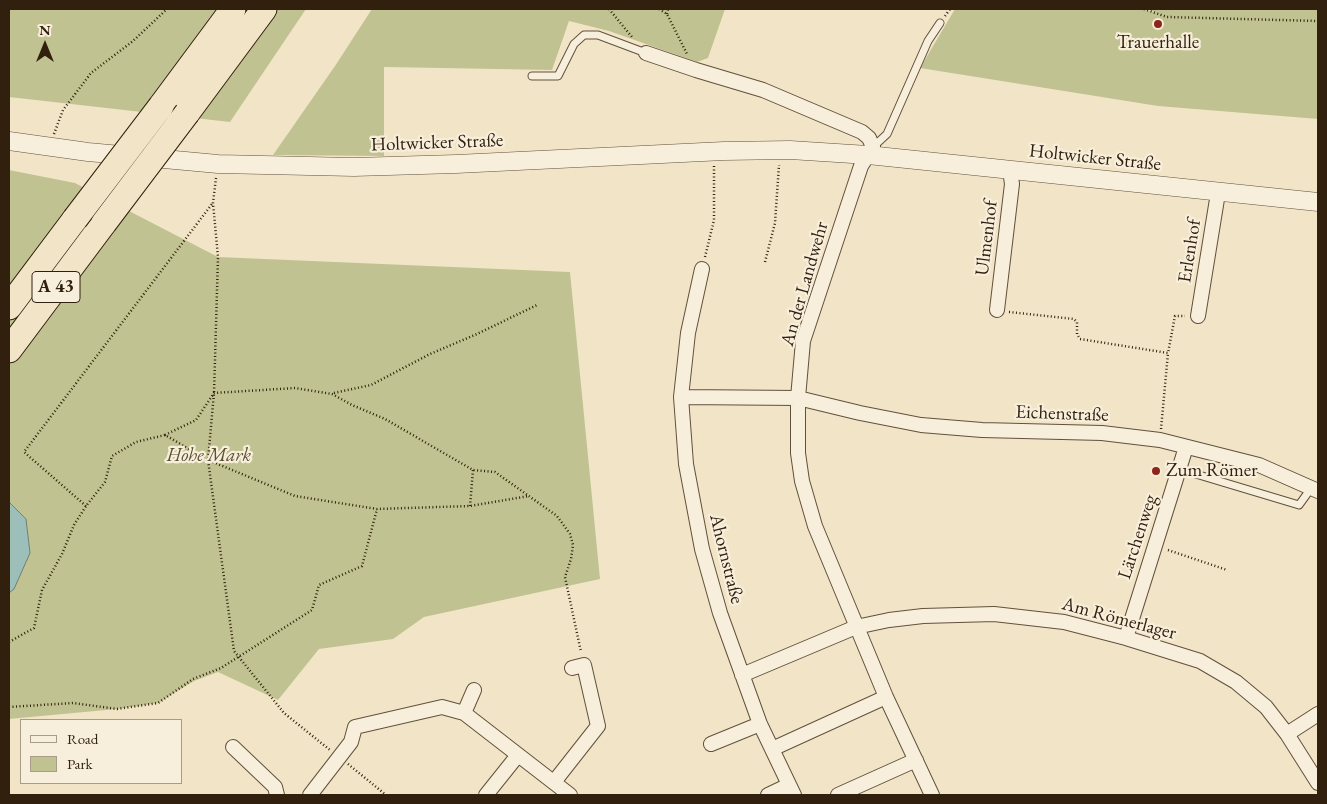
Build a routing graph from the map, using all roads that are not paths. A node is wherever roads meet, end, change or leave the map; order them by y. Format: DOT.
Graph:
graph roads {
  1 [pos="233,9"];
  2 [pos="264,9"];
  3 [pos="940,23"];
  4 [pos="646,53"];
  5 [pos="532,76"];
  6 [pos="9,141"];
  7 [pos="870,151"];
  8 [pos="1010,170"];
  9 [pos="1218,192"];
  10 [pos="1318,202"];
  11 [pos="702,269"];
  12 [pos="9,307"];
  13 [pos="997,310"];
  14 [pos="1198,316"];
  15 [pos="9,350"];
  16 [pos="681,397"];
  17 [pos="798,398"];
  18 [pos="1186,447"];
  19 [pos="1179,469"];
  20 [pos="1316,485"];
  21 [pos="856,627"];
  22 [pos="1126,638"];
  23 [pos="578,666"];
  24 [pos="742,675"];
  25 [pos="474,690"];
  26 [pos="886,697"];
  27 [pos="464,713"];
  28 [pos="1318,714"];
  29 [pos="760,724"];
  30 [pos="1287,734"];
  31 [pos="711,744"];
  32 [pos="233,747"];
  33 [pos="772,749"];
  34 [pos="518,755"];
  35 [pos="916,760"];
  36 [pos="554,782"];
  37 [pos="1318,783"];
  38 [pos="792,790"];
  39 [pos="277,795"];
  40 [pos="310,795"];
  41 [pos="486,795"];
  42 [pos="570,795"];
  43 [pos="768,795"];
  44 [pos="838,795"];
  45 [pos="932,795"];
  1 -- 12 [label="highway, A 43, bridge"];
  2 -- 15 [label="highway, A 43, bridge"];
  3 -- 7 [label="lane"];
  4 -- 5 [label="lane"];
  4 -- 7 [label="street"];
  6 -- 7 [label="street, Holtwicker Straße"];
  7 -- 8 [label="street, Holtwicker Straße"];
  7 -- 17 [label="street, An der Landwehr"];
  8 -- 9 [label="street, Holtwicker Straße"];
  8 -- 13 [label="street, Ulmenhof"];
  9 -- 10 [label="street, Holtwicker Straße"];
  9 -- 14 [label="street, Erlenhof"];
  11 -- 16 [label="street, Ahornstraße"];
  16 -- 17 [label="street"];
  16 -- 24 [label="street, Ahornstraße"];
  17 -- 18 [label="street, Eichenstraße"];
  17 -- 21 [label="street, An der Landwehr"];
  18 -- 19 [label="street, Lärchenweg"];
  18 -- 20 [label="street, Eichenstraße"];
  19 -- 20 [label="lane"];
  19 -- 22 [label="street, Lärchenweg"];
  21 -- 22 [label="street, Am Römerlager"];
  21 -- 24 [label="street"];
  21 -- 26 [label="street, An der Landwehr"];
  22 -- 30 [label="street, Am Römerlager"];
  23 -- 36 [label="street"];
  24 -- 29 [label="street, Ahornstraße"];
  25 -- 27 [label="street"];
  26 -- 33 [label="street"];
  26 -- 35 [label="street, An der Landwehr"];
  27 -- 34 [label="street"];
  27 -- 40 [label="street"];
  28 -- 30 [label="street"];
  29 -- 31 [label="street"];
  29 -- 33 [label="street, Ahornstraße"];
  30 -- 37 [label="street, Am Römerlager"];
  32 -- 39 [label="street"];
  33 -- 38 [label="street, Ahornstraße"];
  34 -- 36 [label="street"];
  34 -- 41 [label="street"];
  35 -- 44 [label="street"];
  35 -- 45 [label="street, An der Landwehr"];
  36 -- 42 [label="street"];
  38 -- 43 [label="street, Ahornstraße"];
}
